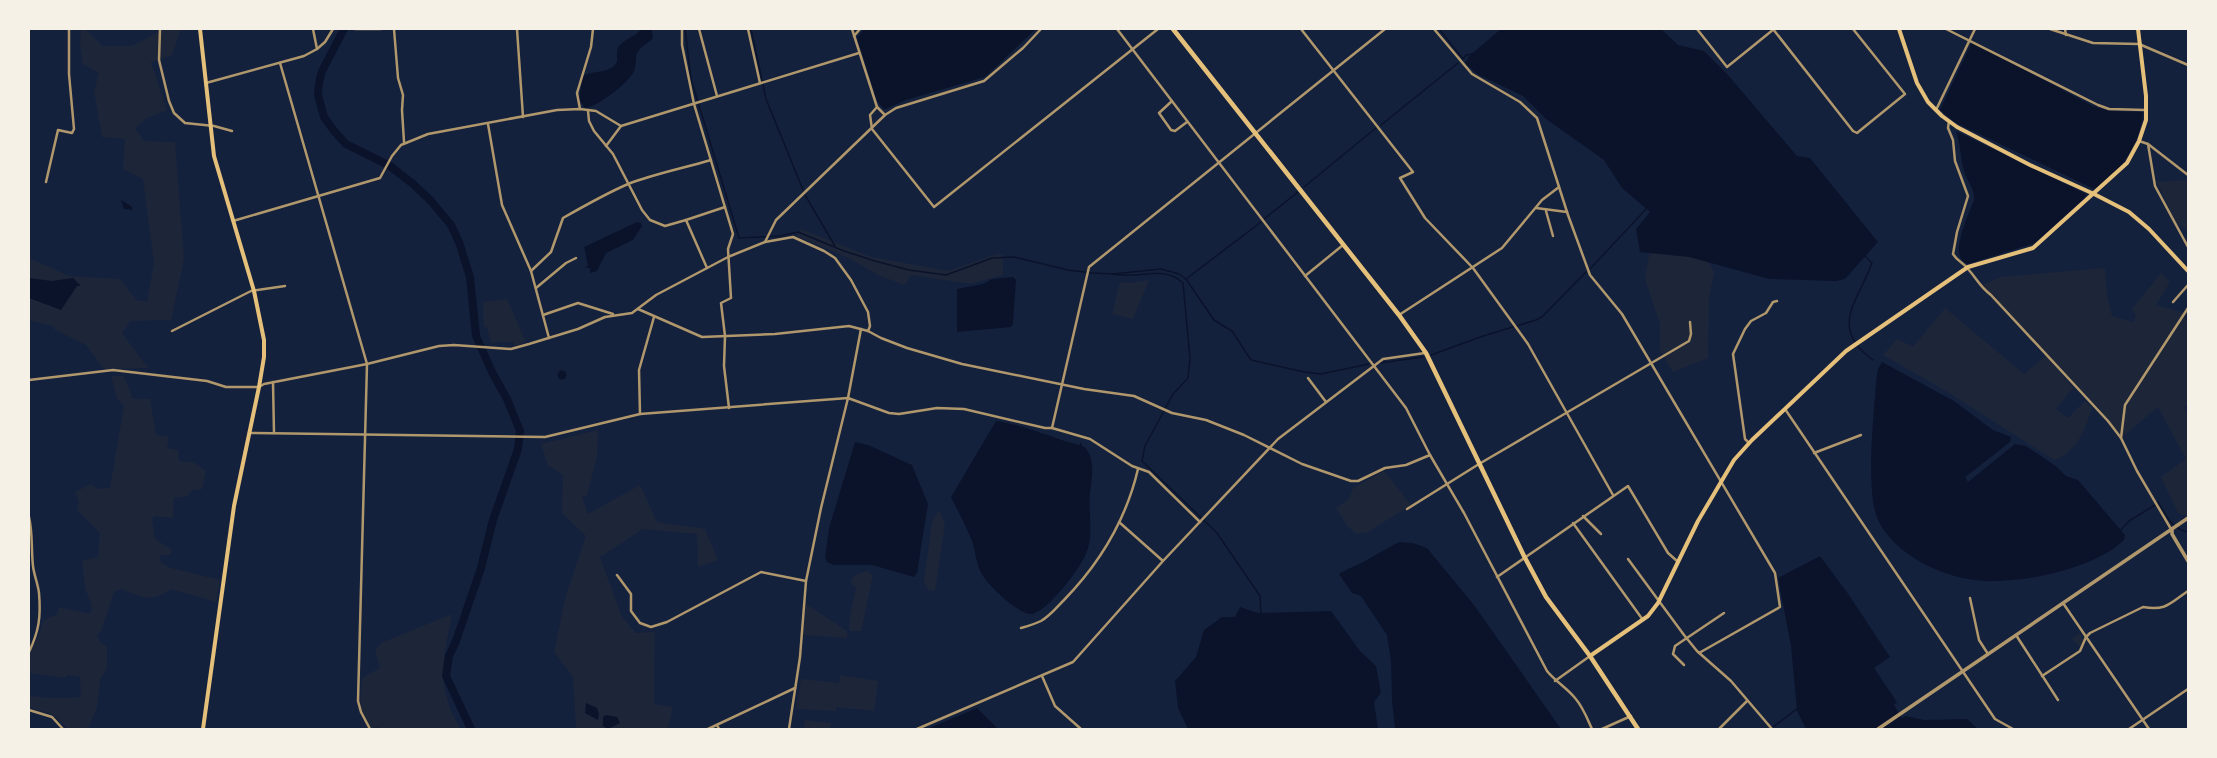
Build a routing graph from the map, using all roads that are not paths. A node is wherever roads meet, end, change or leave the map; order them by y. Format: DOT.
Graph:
graph roads {
  1 [pos="69,29"];
  2 [pos="160,29"];
  3 [pos="200,29"];
  4 [pos="313,29"];
  5 [pos="333,29"];
  6 [pos="355,29"];
  7 [pos="381,29"];
  8 [pos="394,29"];
  9 [pos="517,29"];
  10 [pos="593,29"];
  11 [pos="682,29"];
  12 [pos="699,29"];
  13 [pos="748,29"];
  14 [pos="852,29"];
  15 [pos="860,29"];
  16 [pos="1041,29"];
  17 [pos="1118,29"];
  18 [pos="1158,29"];
  19 [pos="1173,29"];
  20 [pos="1301,29"];
  21 [pos="1386,29"];
  22 [pos="1434,29"];
  23 [pos="1697,29"];
  24 [pos="1774,29"];
  25 [pos="1854,29"];
  26 [pos="1899,29"];
  27 [pos="1946,29"];
  28 [pos="1974,29"];
  29 [pos="2050,29"];
  30 [pos="2065,29"];
  31 [pos="2138,29"];
  32 [pos="2066,35"];
  33 [pos="854,37"];
  34 [pos="1970,40"];
  35 [pos="2139,44"];
  36 [pos="317,49"];
  37 [pos="1133,49"];
  38 [pos="859,53"];
  39 [pos="280,63"];
  40 [pos="2188,65"];
  41 [pos="1334,70"];
  42 [pos="205,83"];
  43 [pos="760,83"];
  44 [pos="718,96"];
  45 [pos="1172,101"];
  46 [pos="694,104"];
  47 [pos="876,107"];
  48 [pos="580,109"];
  49 [pos="1936,110"];
  50 [pos="2146,110"];
  51 [pos="588,111"];
  52 [pos="885,115"];
  53 [pos="523,117"];
  54 [pos="1949,121"];
  55 [pos="1187,122"];
  56 [pos="488,124"];
  57 [pos="210,126"];
  58 [pos="621,126"];
  59 [pos="872,129"];
  60 [pos="232,131"];
  61 [pos="1255,133"];
  62 [pos="2139,141"];
  63 [pos="404,142"];
  64 [pos="2148,144"];
  65 [pos="606,146"];
  66 [pos="711,160"];
  67 [pos="1218,163"];
  68 [pos="2188,175"];
  69 [pos="46,182"];
  70 [pos="629,184"];
  71 [pos="1559,187"];
  72 [pos="2094,194"];
  73 [pos="318,195"];
  74 [pos="725,207"];
  75 [pos="1536,208"];
  76 [pos="1546,211"];
  77 [pos="1567,212"];
  78 [pos="686,220"];
  79 [pos="233,221"];
  80 [pos="1553,236"];
  81 [pos="765,242"];
  82 [pos="1343,245"];
  83 [pos="2188,247"];
  84 [pos="728,257"];
  85 [pos="576,258"];
  86 [pos="1968,267"];
  87 [pos="707,268"];
  88 [pos="1473,268"];
  89 [pos="531,271"];
  90 [pos="2188,271"];
  91 [pos="1305,276"];
  92 [pos="2188,285"];
  93 [pos="285,286"];
  94 [pos="536,288"];
  95 [pos="254,291"];
  96 [pos="1777,301"];
  97 [pos="2174,302"];
  98 [pos="2188,308"];
  99 [pos="638,309"];
  100 [pos="614,314"];
  101 [pos="543,315"];
  102 [pos="1399,315"];
  103 [pos="654,316"];
  104 [pos="1690,322"];
  105 [pos="861,329"];
  106 [pos="172,331"];
  107 [pos="868,331"];
  108 [pos="725,336"];
  109 [pos="549,338"];
  110 [pos="1426,353"];
  111 [pos="367,364"];
  112 [pos="1650,364"];
  113 [pos="1372,366"];
  114 [pos="1308,378"];
  115 [pos="29,380"];
  116 [pos="273,382"];
  117 [pos="1062,384"];
  118 [pos="259,387"];
  119 [pos="848,398"];
  120 [pos="1326,402"];
  121 [pos="729,408"];
  122 [pos="1785,409"];
  123 [pos="1568,413"];
  124 [pos="640,414"];
  125 [pos="1052,428"];
  126 [pos="249,433"];
  127 [pos="274,433"];
  128 [pos="1861,434"];
  129 [pos="365,435"];
  130 [pos="2121,438"];
  131 [pos="1749,443"];
  132 [pos="1268,448"];
  133 [pos="1814,453"];
  134 [pos="1430,455"];
  135 [pos="1479,464"];
  136 [pos="1138,469"];
  137 [pos="1721,482"];
  138 [pos="1447,483"];
  139 [pos="1613,495"];
  140 [pos="1407,509"];
  141 [pos="1583,516"];
  142 [pos="29,517"];
  143 [pos="2188,518"];
  144 [pos="1119,522"];
  145 [pos="1201,522"];
  146 [pos="1573,523"];
  147 [pos="2172,530"];
  148 [pos="31,532"];
  149 [pos="1601,534"];
  150 [pos="1524,556"];
  151 [pos="1628,559"];
  152 [pos="2188,560"];
  153 [pos="1163,561"];
  154 [pos="1677,561"];
  155 [pos="617,575"];
  156 [pos="1497,576"];
  157 [pos="806,581"];
  158 [pos="2188,591"];
  159 [pos="1970,598"];
  160 [pos="1658,603"];
  161 [pos="2063,603"];
  162 [pos="1724,613"];
  163 [pos="1644,620"];
  164 [pos="1021,628"];
  165 [pos="2016,635"];
  166 [pos="2086,637"];
  167 [pos="1686,638"];
  168 [pos="29,652"];
  169 [pos="1700,653"];
  170 [pos="1988,654"];
  171 [pos="1590,656"];
  172 [pos="1684,665"];
  173 [pos="1962,672"];
  174 [pos="1042,676"];
  175 [pos="2042,676"];
  176 [pos="1555,681"];
  177 [pos="796,688"];
  178 [pos="2188,689"];
  179 [pos="2058,700"];
  180 [pos="1747,701"];
  181 [pos="29,710"];
  182 [pos="1631,716"];
  183 [pos="2142,720"];
  184 [pos="717,725"];
  185 [pos="63,729"];
  186 [pos="203,729"];
  187 [pos="370,729"];
  188 [pos="708,729"];
  189 [pos="719,729"];
  190 [pos="789,729"];
  191 [pos="917,729"];
  192 [pos="1081,729"];
  193 [pos="1592,729"];
  194 [pos="1602,729"];
  195 [pos="1638,729"];
  196 [pos="1719,729"];
  197 [pos="1772,729"];
  198 [pos="1878,729"];
  199 [pos="2013,729"];
  200 [pos="2129,729"];
  201 [pos="2149,729"];
  1 -- 69 [label="street"];
  2 -- 57 [label="street"];
  3 -- 42 [label="main road"];
  4 -- 36 [label="street"];
  5 -- 36 [label="street"];
  6 -- 7 [label="street"];
  8 -- 63 [label="street"];
  9 -- 53 [label="street"];
  10 -- 48 [label="street"];
  11 -- 46 [label="street"];
  12 -- 44 [label="street"];
  13 -- 43 [label="street"];
  14 -- 33 [label="street"];
  15 -- 33 [label="street"];
  16 -- 52 [label="street"];
  17 -- 37 [label="street"];
  18 -- 37 [label="street"];
  19 -- 61 [label="main road"];
  20 -- 41 [label="street"];
  21 -- 41 [label="street"];
  22 -- 71 [label="street"];
  23 -- 24 [label="street"];
  24 -- 25 [label="street"];
  26 -- 49 [label="main road"];
  27 -- 34 [label="street"];
  28 -- 34 [label="street"];
  29 -- 32 [label="street"];
  30 -- 32 [label="street"];
  31 -- 35 [label="main road"];
  32 -- 35 [label="street"];
  33 -- 38 [label="street"];
  34 -- 49 [label="street"];
  34 -- 50 [label="street"];
  35 -- 40 [label="street"];
  35 -- 50 [label="main road"];
  36 -- 39 [label="street"];
  37 -- 45 [label="street"];
  37 -- 59 [label="street"];
  38 -- 43 [label="street"];
  38 -- 47 [label="street"];
  39 -- 42 [label="street"];
  39 -- 73 [label="street"];
  41 -- 61 [label="street"];
  41 -- 88 [label="street"];
  42 -- 57 [label="main road"];
  43 -- 44 [label="street"];
  44 -- 46 [label="street"];
  45 -- 55 [label="street"];
  45 -- 55 [label="street"];
  46 -- 58 [label="street"];
  46 -- 66 [label="street"];
  47 -- 52 [label="street"];
  47 -- 59 [label="street"];
  48 -- 51 [label="street"];
  48 -- 53 [label="street"];
  49 -- 54 [label="main road"];
  50 -- 62 [label="main road"];
  51 -- 58 [label="street"];
  51 -- 65 [label="street"];
  52 -- 59 [label="street"];
  53 -- 56 [label="street"];
  54 -- 72 [label="main road"];
  54 -- 86 [label="street"];
  55 -- 67 [label="street"];
  56 -- 63 [label="street"];
  56 -- 89 [label="street"];
  57 -- 60 [label="street"];
  57 -- 79 [label="main road"];
  58 -- 65 [label="street"];
  59 -- 81 [label="street"];
  61 -- 67 [label="street"];
  61 -- 82 [label="main road"];
  62 -- 64 [label="street"];
  62 -- 72 [label="main road"];
  63 -- 73 [label="street"];
  64 -- 68 [label="street"];
  64 -- 83 [label="street"];
  65 -- 70 [label="street"];
  66 -- 70 [label="street"];
  66 -- 74 [label="street"];
  67 -- 91 [label="street"];
  67 -- 117 [label="street"];
  70 -- 78 [label="street"];
  70 -- 89 [label="street"];
  71 -- 75 [label="street"];
  71 -- 77 [label="street"];
  72 -- 86 [label="main road"];
  72 -- 90 [label="main road"];
  73 -- 79 [label="street"];
  73 -- 111 [label="street"];
  74 -- 78 [label="street"];
  74 -- 84 [label="street"];
  75 -- 76 [label="street"];
  75 -- 88 [label="street"];
  76 -- 77 [label="street"];
  76 -- 80 [label="street"];
  77 -- 112 [label="street"];
  78 -- 87 [label="street"];
  79 -- 95 [label="main road"];
  81 -- 84 [label="street"];
  81 -- 107 [label="street"];
  82 -- 91 [label="street"];
  82 -- 102 [label="main road"];
  84 -- 87 [label="street"];
  84 -- 108 [label="street"];
  85 -- 94 [label="street"];
  86 -- 122 [label="main road"];
  86 -- 130 [label="street"];
  87 -- 99 [label="street"];
  88 -- 102 [label="street"];
  88 -- 123 [label="street"];
  89 -- 94 [label="street"];
  91 -- 113 [label="street"];
  92 -- 97 [label="street"];
  93 -- 95 [label="street"];
  94 -- 101 [label="street"];
  95 -- 106 [label="street"];
  95 -- 118 [label="main road"];
  96 -- 131 [label="street"];
  98 -- 130 [label="street"];
  99 -- 100 [label="street"];
  99 -- 103 [label="street"];
  100 -- 101 [label="street"];
  100 -- 109 [label="street"];
  101 -- 109 [label="street"];
  102 -- 110 [label="main road"];
  103 -- 108 [label="street"];
  103 -- 124 [label="street"];
  104 -- 112 [label="street"];
  105 -- 107 [label="street"];
  105 -- 108 [label="street"];
  105 -- 119 [label="street"];
  107 -- 117 [label="street"];
  108 -- 121 [label="street"];
  109 -- 111 [label="street"];
  110 -- 113 [label="street"];
  110 -- 135 [label="main road"];
  111 -- 116 [label="street"];
  111 -- 129 [label="street"];
  112 -- 123 [label="street"];
  112 -- 137 [label="street"];
  113 -- 120 [label="street"];
  113 -- 134 [label="street"];
  114 -- 120 [label="street"];
  115 -- 118 [label="street"];
  116 -- 118 [label="street"];
  116 -- 127 [label="street"];
  117 -- 125 [label="street"];
  117 -- 132 [label="street"];
  118 -- 126 [label="main road"];
  119 -- 121 [label="street"];
  119 -- 125 [label="street"];
  119 -- 157 [label="street"];
  120 -- 132 [label="street"];
  121 -- 124 [label="street"];
  122 -- 131 [label="main road"];
  122 -- 133 [label="street"];
  123 -- 135 [label="street"];
  123 -- 139 [label="street"];
  124 -- 129 [label="street"];
  125 -- 136 [label="street"];
  126 -- 127 [label="street"];
  126 -- 186 [label="main road"];
  127 -- 129 [label="street"];
  128 -- 133 [label="street"];
  129 -- 187 [label="street"];
  130 -- 147 [label="street"];
  131 -- 137 [label="main road"];
  132 -- 134 [label="street"];
  132 -- 145 [label="street"];
  133 -- 173 [label="street"];
  134 -- 138 [label="street"];
  135 -- 138 [label="street"];
  135 -- 150 [label="main road"];
  136 -- 144 [label="street"];
  136 -- 145 [label="street"];
  137 -- 154 [label="main road"];
  137 -- 169 [label="street"];
  138 -- 140 [label="street"];
  138 -- 156 [label="street"];
  139 -- 141 [label="street"];
  139 -- 154 [label="street"];
  141 -- 146 [label="street"];
  141 -- 149 [label="street"];
  142 -- 148 [label="street"];
  143 -- 147 [label="street"];
  144 -- 153 [label="street"];
  144 -- 164 [label="street"];
  145 -- 153 [label="street"];
  146 -- 150 [label="street"];
  146 -- 163 [label="street"];
  147 -- 152 [label="street"];
  147 -- 161 [label="street"];
  148 -- 168 [label="street"];
  150 -- 156 [label="street"];
  150 -- 171 [label="main road"];
  151 -- 160 [label="street"];
  153 -- 174 [label="street"];
  154 -- 160 [label="main road"];
  155 -- 157 [label="street"];
  156 -- 176 [label="street"];
  157 -- 177 [label="street"];
  158 -- 166 [label="street"];
  159 -- 170 [label="street"];
  160 -- 163 [label="main road"];
  160 -- 167 [label="street"];
  161 -- 165 [label="street"];
  161 -- 166 [label="street"];
  162 -- 167 [label="street"];
  163 -- 171 [label="main road"];
  165 -- 170 [label="street"];
  165 -- 175 [label="street"];
  166 -- 175 [label="street"];
  166 -- 183 [label="street"];
  167 -- 169 [label="street"];
  167 -- 172 [label="street"];
  169 -- 180 [label="street"];
  170 -- 173 [label="street"];
  171 -- 176 [label="street"];
  171 -- 182 [label="main road"];
  173 -- 198 [label="street"];
  173 -- 199 [label="street"];
  174 -- 191 [label="street"];
  174 -- 192 [label="street"];
  175 -- 179 [label="street"];
  176 -- 193 [label="street"];
  177 -- 184 [label="street"];
  177 -- 190 [label="street"];
  178 -- 183 [label="street"];
  180 -- 196 [label="street"];
  180 -- 197 [label="street"];
  181 -- 185 [label="street"];
  182 -- 194 [label="street"];
  182 -- 195 [label="main road"];
  183 -- 200 [label="street"];
  183 -- 201 [label="street"];
  184 -- 188 [label="street"];
  184 -- 189 [label="street"];
}
